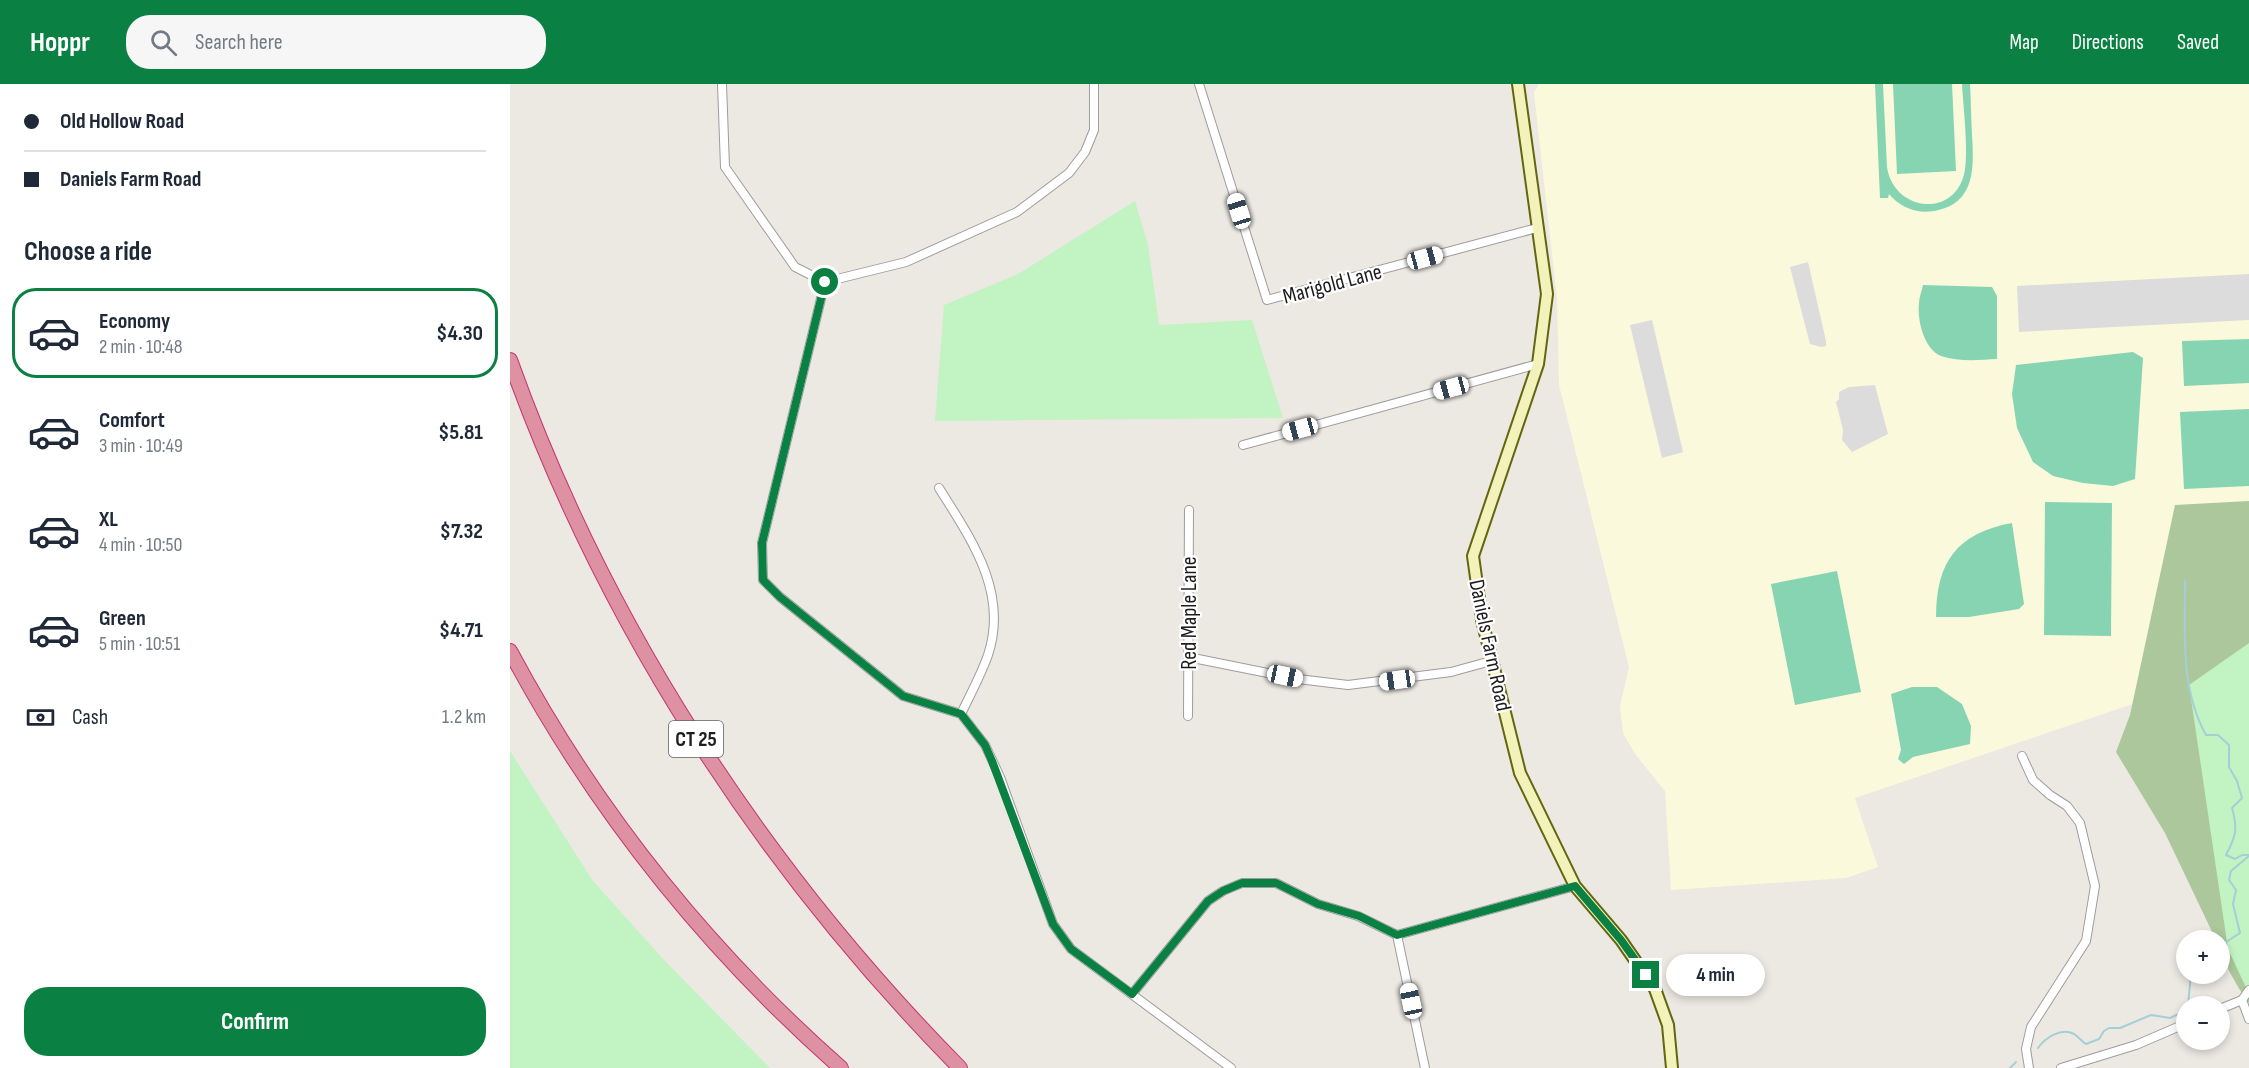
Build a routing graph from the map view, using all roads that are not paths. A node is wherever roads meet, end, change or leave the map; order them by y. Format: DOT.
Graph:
graph roads {
  1 [pos="722,84"];
  2 [pos="1094,84"];
  3 [pos="1199,84"];
  4 [pos="1518,84"];
  5 [pos="1537,228"];
  6 [pos="825,282"];
  7 [pos="510,360"];
  8 [pos="1538,364"];
  9 [pos="1243,445"];
  10 [pos="939,488"];
  11 [pos="1189,510"];
  12 [pos="510,651"];
  13 [pos="1188,657"];
  14 [pos="1491,661"];
  15 [pos="961,714"];
  16 [pos="1188,716"];
  17 [pos="2022,756"];
  18 [pos="1575,886"];
  19 [pos="1397,935"];
  20 [pos="2249,990"];
  21 [pos="1132,994"];
  22 [pos="2242,1000"];
  23 [pos="2230,1005"];
  24 [pos="2249,1019"];
  25 [pos="2176,1028"];
  26 [pos="841,1068"];
  27 [pos="960,1068"];
  28 [pos="1232,1068"];
  29 [pos="1425,1068"];
  30 [pos="1672,1068"];
  31 [pos="2029,1068"];
  32 [pos="2061,1068"];
  1 -- 6 [label="street"];
  2 -- 6 [label="street"];
  3 -- 5 [label="street, Marigold Lane"];
  4 -- 5 [label="main road, Daniels Farm Road"];
  5 -- 8 [label="main road, Daniels Farm Road"];
  6 -- 15 [label="street"];
  7 -- 27 [label="highway, CT 25"];
  8 -- 9 [label="street"];
  8 -- 14 [label="main road, Daniels Farm Road"];
  10 -- 15 [label="street"];
  11 -- 13 [label="street, Red Maple Lane"];
  12 -- 26 [label="highway"];
  13 -- 14 [label="street"];
  13 -- 16 [label="street, Red Maple Lane"];
  14 -- 18 [label="main road, Daniels Farm Road"];
  15 -- 21 [label="street"];
  17 -- 31 [label="street"];
  18 -- 19 [label="street"];
  18 -- 30 [label="main road, Daniels Farm Road"];
  19 -- 21 [label="street"];
  19 -- 29 [label="street"];
  20 -- 22 [label="street"];
  21 -- 28 [label="street"];
  22 -- 23 [label="street"];
  22 -- 24 [label="street"];
  25 -- 32 [label="street"];
}
